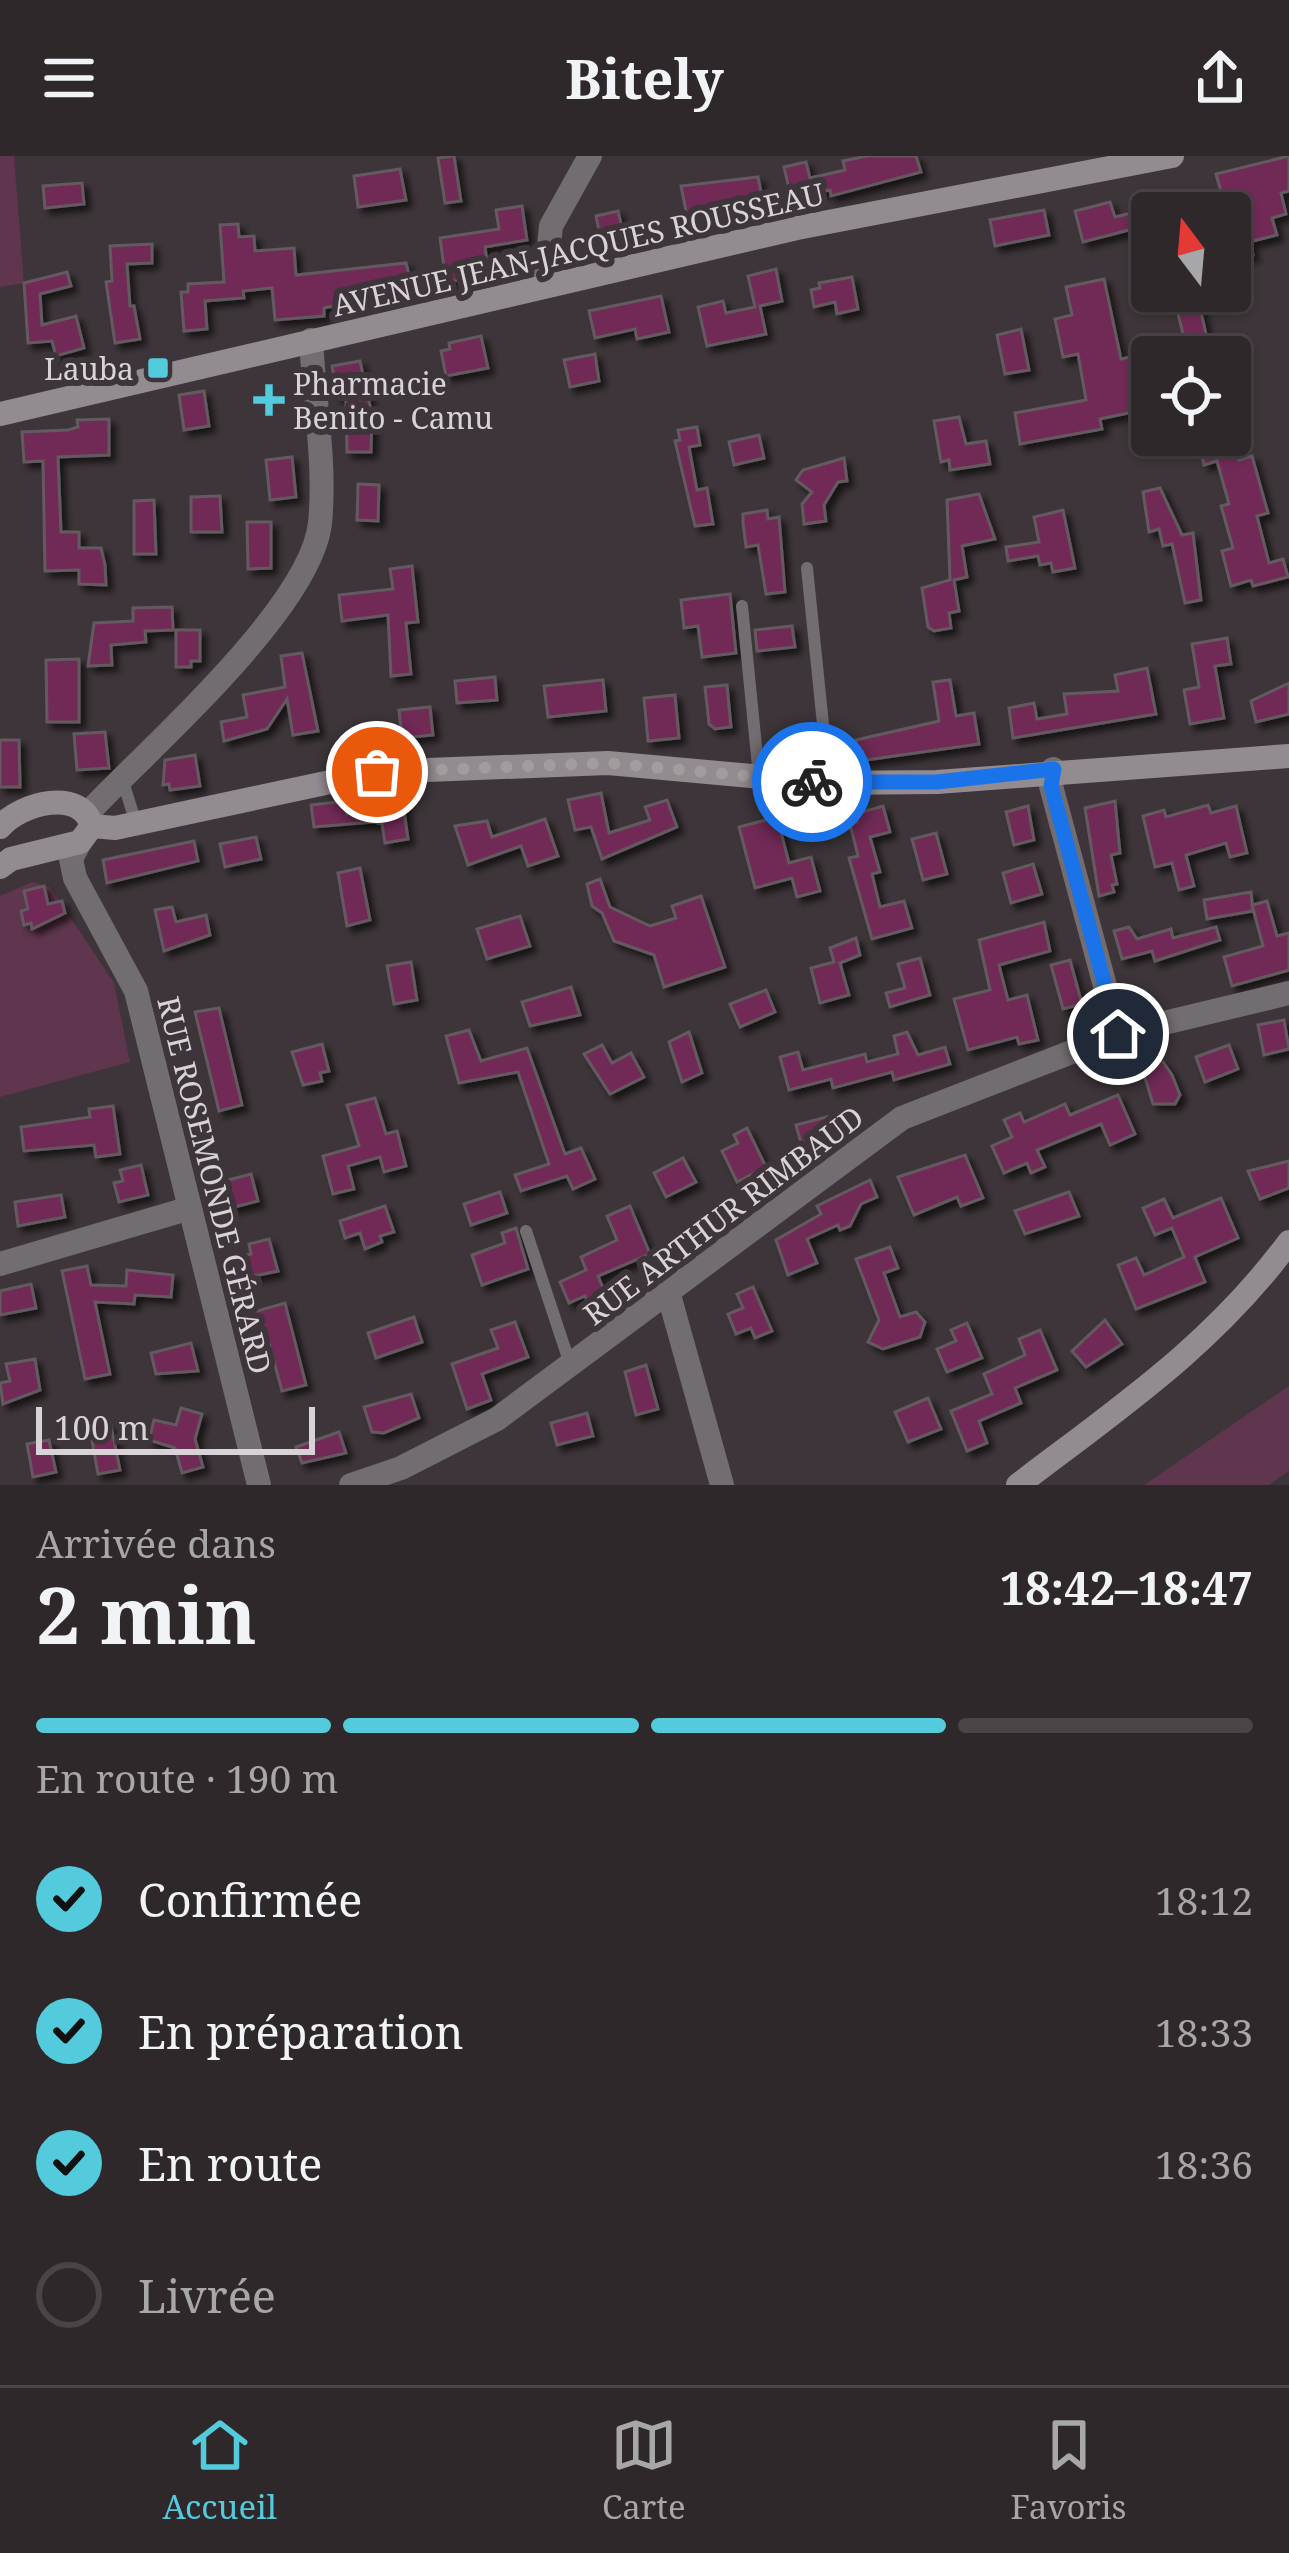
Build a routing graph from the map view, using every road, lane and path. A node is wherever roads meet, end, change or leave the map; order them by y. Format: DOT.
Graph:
graph roads {
  1 [pos="590,156"];
  2 [pos="1172,156"];
  3 [pos="545,285"];
  4 [pos="311,340"];
  5 [pos="0,414"];
  6 [pos="807,568"];
  7 [pos="742,606"];
  8 [pos="1289,756"];
  9 [pos="1054,769"];
  10 [pos="122,777"];
  11 [pos="760,777"];
  12 [pos="829,783"];
  13 [pos="145,822"];
  14 [pos="0,827"];
  15 [pos="87,827"];
  16 [pos="4,857"];
  17 [pos="1289,993"];
  18 [pos="1118,1034"];
  19 [pos="187,1208"];
  20 [pos="526,1232"];
  21 [pos="1289,1242"];
  22 [pos="0,1264"];
  23 [pos="670,1295"];
  24 [pos="571,1366"];
  25 [pos="392,1478"];
  26 [pos="259,1485"];
  27 [pos="351,1485"];
  28 [pos="722,1485"];
  29 [pos="1018,1485"];
  1 -- 3 [label="street"];
  2 -- 3 [label="street, AVENUE JEAN-JACQUES ROUSSEAU"];
  3 -- 4 [label="street, AVENUE JEAN-JACQUES ROUSSEAU"];
  4 -- 5 [label="street, AVENUE JEAN-JACQUES ROUSSEAU"];
  4 -- 10 [label="street"];
  6 -- 12 [label="lane"];
  7 -- 11 [label="lane"];
  8 -- 9 [label="street"];
  9 -- 12 [label="street"];
  9 -- 18 [label="street"];
  10 -- 13 [label="lane"];
  10 -- 15 [label="street"];
  11 -- 12 [label="street"];
  11 -- 13 [label="street"];
  13 -- 15 [label="street"];
  14 -- 15 [label="street"];
  15 -- 16 [label="street"];
  15 -- 19 [label="street, RUE ROSEMONDE GÉRARD"];
  17 -- 18 [label="street, RUE ARTHUR RIMBAUD"];
  18 -- 23 [label="street, RUE ARTHUR RIMBAUD"];
  19 -- 22 [label="street"];
  19 -- 26 [label="street, RUE ROSEMONDE GÉRARD"];
  20 -- 24 [label="lane"];
  21 -- 29 [label="street"];
  23 -- 24 [label="street, RUE ARTHUR RIMBAUD"];
  23 -- 28 [label="street"];
  24 -- 25 [label="street, RUE ARTHUR RIMBAUD"];
  25 -- 27 [label="street, RUE ARTHUR RIMBAUD"];
}
